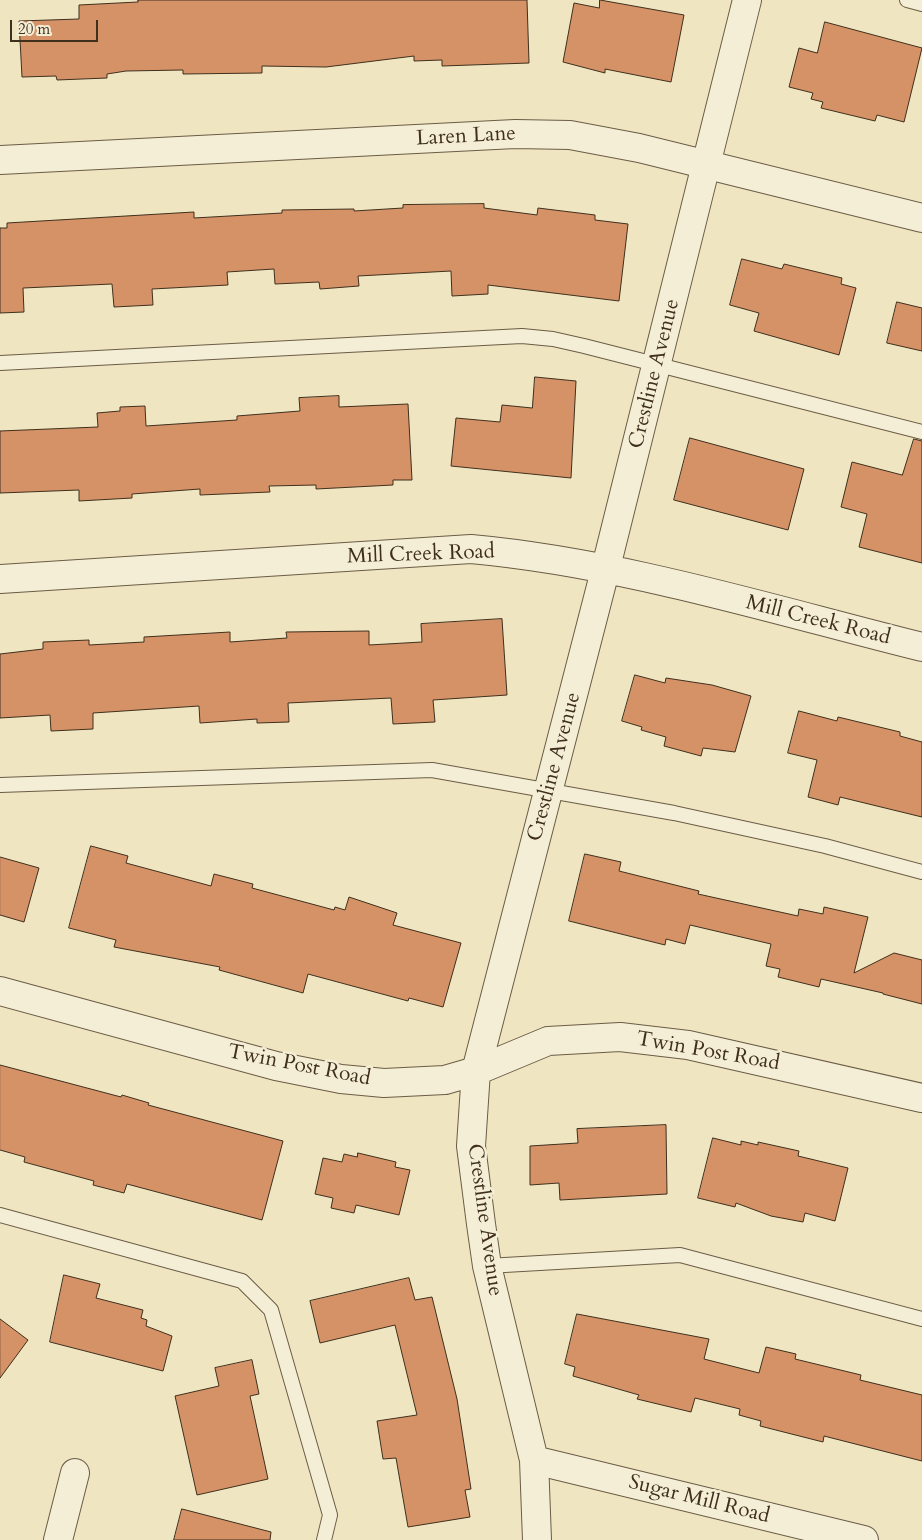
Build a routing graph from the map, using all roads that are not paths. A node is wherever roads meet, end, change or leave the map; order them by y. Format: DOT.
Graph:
graph roads {
  1 [pos="747,0"];
  2 [pos="907,0"];
  3 [pos="922,4"];
  4 [pos="0,160"];
  5 [pos="706,164"];
  6 [pos="922,218"];
  7 [pos="0,363"];
  8 [pos="657,365"];
  9 [pos="922,432"];
  10 [pos="606,567"];
  11 [pos="0,578"];
  12 [pos="922,647"];
  13 [pos="0,785"];
  14 [pos="548,792"];
  15 [pos="922,872"];
  16 [pos="0,991"];
  17 [pos="476,1071"];
  18 [pos="922,1098"];
  19 [pos="0,1215"];
  20 [pos="487,1266"];
  21 [pos="922,1319"];
  22 [pos="534,1460"];
  23 [pos="75,1473"];
  24 [pos="58,1540"];
  25 [pos="324,1540"];
  26 [pos="537,1540"];
  27 [pos="864,1540"];
  1 -- 5 [label="street, Crestline Avenue"];
  2 -- 3 [label="lane"];
  4 -- 5 [label="street, Laren Lane"];
  5 -- 6 [label="street, Laren Lane"];
  5 -- 8 [label="street, Crestline Avenue"];
  7 -- 8 [label="lane"];
  8 -- 9 [label="lane"];
  8 -- 10 [label="street, Crestline Avenue"];
  10 -- 11 [label="street, Mill Creek Road"];
  10 -- 12 [label="street, Mill Creek Road"];
  10 -- 14 [label="street, Crestline Avenue"];
  13 -- 14 [label="lane"];
  14 -- 15 [label="lane"];
  14 -- 17 [label="street, Crestline Avenue"];
  16 -- 17 [label="street, Twin Post Road"];
  17 -- 18 [label="street, Twin Post Road"];
  17 -- 20 [label="street, Crestline Avenue"];
  19 -- 25 [label="lane"];
  20 -- 21 [label="lane"];
  20 -- 22 [label="street, Crestline Avenue"];
  22 -- 26 [label="street, Crestline Avenue"];
  22 -- 27 [label="street, Sugar Mill Road"];
  23 -- 24 [label="street"];
}
